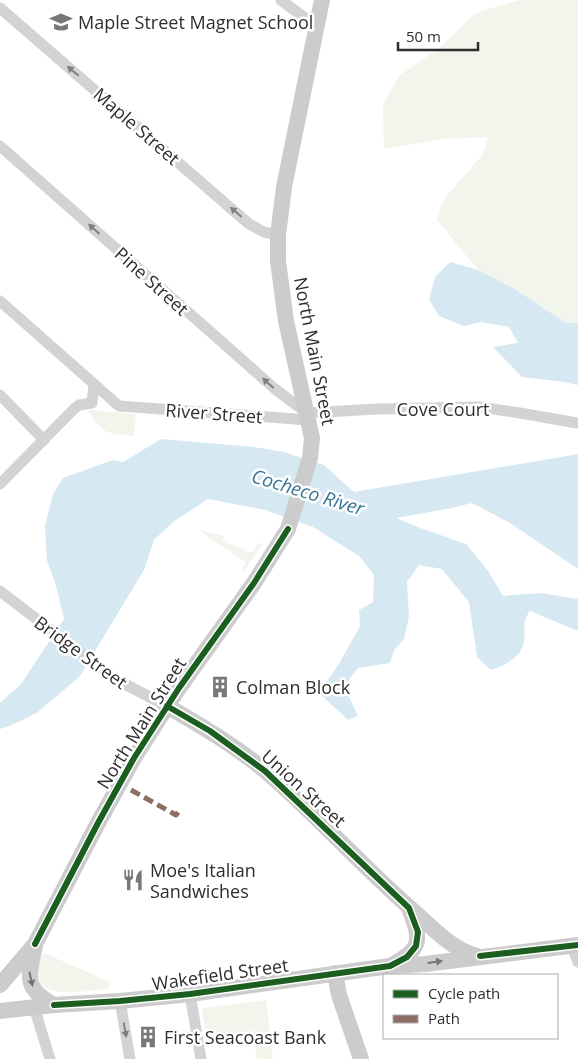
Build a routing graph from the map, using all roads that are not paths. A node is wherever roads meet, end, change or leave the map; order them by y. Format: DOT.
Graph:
graph roads {
  1 [pos="281,0"];
  2 [pos="322,0"];
  3 [pos="0,8"];
  4 [pos="317,27"];
  5 [pos="0,146"];
  6 [pos="278,235"];
  7 [pos="0,301"];
  8 [pos="94,384"];
  9 [pos="0,395"];
  10 [pos="92,403"];
  11 [pos="119,406"];
  12 [pos="308,416"];
  13 [pos="577,423"];
  14 [pos="44,440"];
  15 [pos="0,484"];
  16 [pos="0,590"];
  17 [pos="167,706"];
  18 [pos="409,908"];
  19 [pos="35,944"];
  20 [pos="575,945"];
  21 [pos="480,956"];
  22 [pos="578,962"];
  23 [pos="390,966"];
  24 [pos="335,974"];
  25 [pos="0,985"];
  26 [pos="190,994"];
  27 [pos="120,1001"];
  28 [pos="54,1004"];
  29 [pos="34,1007"];
  30 [pos="0,1011"];
  31 [pos="50,1059"];
  32 [pos="130,1059"];
  33 [pos="201,1059"];
  34 [pos="361,1059"];
  1 -- 4 [label="street"];
  2 -- 4 [label="main road, North Main Street"];
  6 -- 3 [label="street, Maple Street, one-way"];
  4 -- 6 [label="main road, North Main Street"];
  12 -- 5 [label="street, Pine Street, one-way"];
  6 -- 12 [label="main road, North Main Street"];
  7 -- 8 [label="street"];
  8 -- 10 [label="street"];
  8 -- 11 [label="street"];
  9 -- 14 [label="street"];
  10 -- 11 [label="street, River Street"];
  10 -- 14 [label="street"];
  11 -- 12 [label="street, River Street"];
  12 -- 13 [label="street, Cove Court"];
  12 -- 17 [label="main road, North Main Street"];
  14 -- 15 [label="street"];
  16 -- 17 [label="street, Bridge Street"];
  17 -- 18 [label="main road, Union Street"];
  17 -- 19 [label="main road, North Main Street"];
  18 -- 21 [label="main road, Union Street"];
  18 -- 23 [label="main road"];
  19 -- 25 [label="main road, North Main Street"];
  19 -- 28 [label="main road, one-way"];
  20 -- 21 [label="main road, Wakefield Street"];
  20 -- 22 [label="street"];
  23 -- 21 [label="main road, Wakefield Street, one-way"];
  23 -- 24 [label="main road, Wakefield Street"];
  24 -- 26 [label="main road, Wakefield Street"];
  24 -- 34 [label="main road"];
  26 -- 27 [label="main road, Wakefield Street"];
  26 -- 33 [label="street"];
  27 -- 28 [label="main road, Wakefield Street"];
  27 -- 32 [label="street, one-way"];
  28 -- 29 [label="main road, Wakefield Street"];
  29 -- 30 [label="main road, Wakefield Street"];
  29 -- 31 [label="street"];
}
